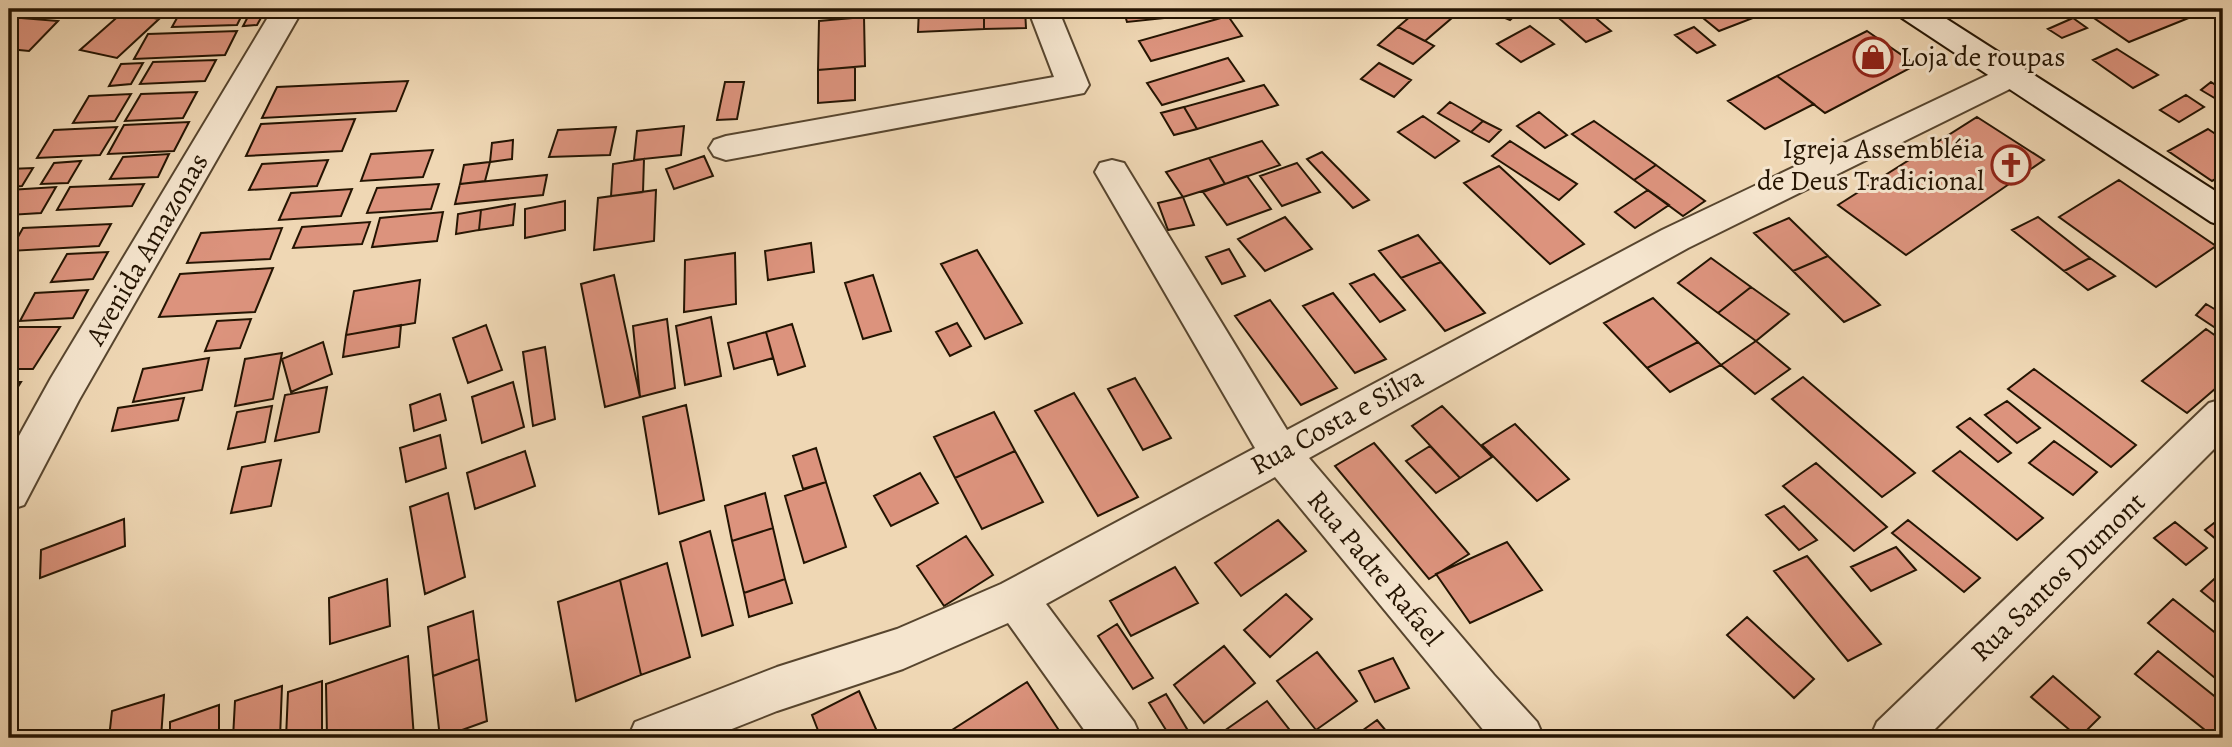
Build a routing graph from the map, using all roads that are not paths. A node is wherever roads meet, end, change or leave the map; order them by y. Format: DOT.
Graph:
graph roads {
  1 [pos="288,9"];
  2 [pos="1043,9"];
  3 [pos="1910,9"];
  4 [pos="2011,75"];
  5 [pos="726,148"];
  6 [pos="1112,172"];
  7 [pos="2223,213"];
  8 [pos="2223,415"];
  9 [pos="1279,452"];
  10 [pos="9,492"];
  11 [pos="1016,598"];
  12 [pos="651,738"];
  13 [pos="1118,738"];
  14 [pos="1521,738"];
  15 [pos="1893,738"];
  1 -- 10 [label="street, Avenida Amazonas"];
  2 -- 5 [label="street"];
  3 -- 4 [label="street"];
  4 -- 7 [label="street"];
  4 -- 9 [label="street, Rua Costa e Silva"];
  6 -- 9 [label="street, Rua Padre Rafael"];
  8 -- 15 [label="street, Rua Santos Dumont"];
  9 -- 11 [label="street, Rua Costa e Silva"];
  9 -- 14 [label="street, Rua Padre Rafael"];
  11 -- 12 [label="street, Rua Costa e Silva"];
  11 -- 13 [label="street"];
}
